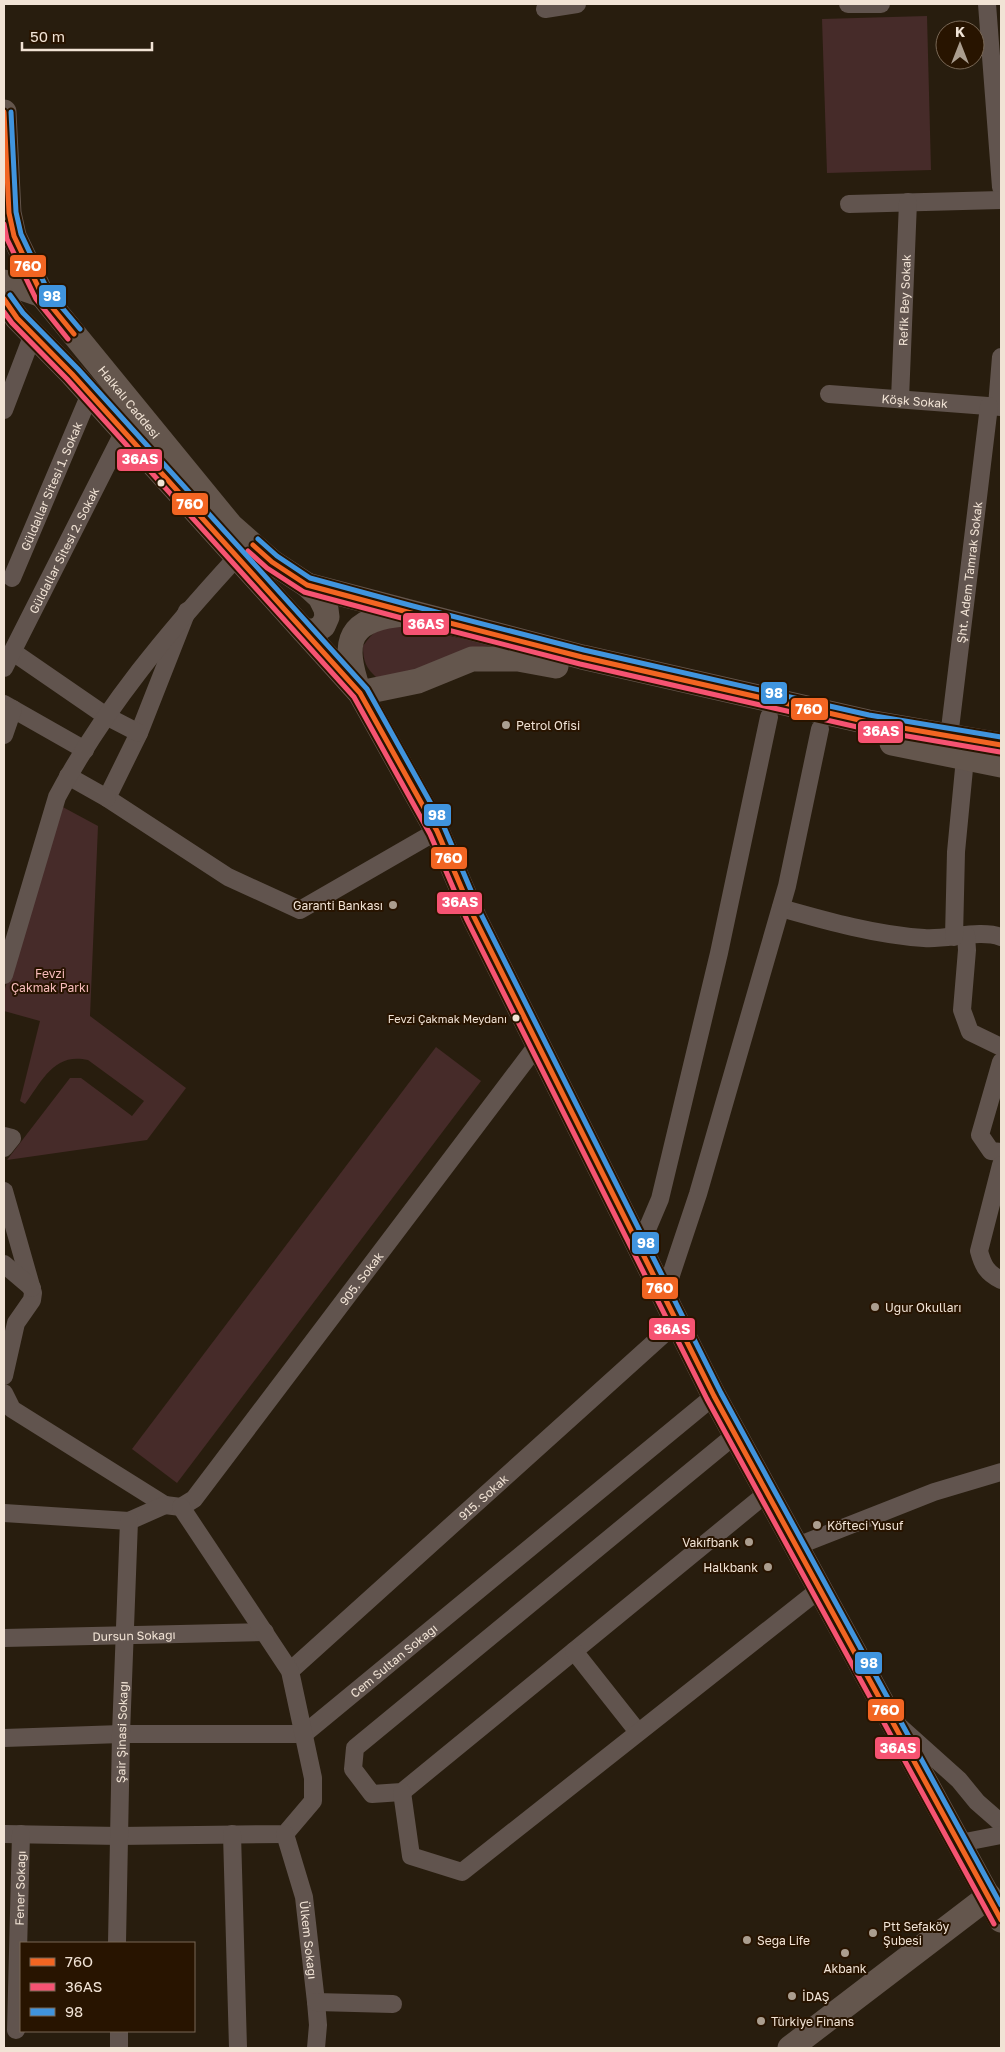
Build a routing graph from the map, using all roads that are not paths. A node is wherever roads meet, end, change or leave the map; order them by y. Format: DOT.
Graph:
graph roads {
  1 [pos="577,4"];
  2 [pos="848,4"];
  3 [pos="881,4"];
  4 [pos="987,4"];
  5 [pos="545,9"];
  6 [pos="4,112"];
  7 [pos="1001,188"];
  8 [pos="1001,200"];
  9 [pos="908,202"];
  10 [pos="850,204"];
  11 [pos="4,282"];
  12 [pos="42,295"];
  13 [pos="14,316"];
  14 [pos="1001,357"];
  15 [pos="90,394"];
  16 [pos="829,394"];
  17 [pos="900,399"];
  18 [pos="996,406"];
  19 [pos="4,410"];
  20 [pos="124,431"];
  21 [pos="237,557"];
  22 [pos="12,578"];
  23 [pos="308,585"];
  24 [pos="187,611"];
  25 [pos="411,613"];
  26 [pos="304,631"];
  27 [pos="13,652"];
  28 [pos="4,668"];
  29 [pos="360,693"];
  30 [pos="8,707"];
  31 [pos="106,716"];
  32 [pos="769,717"];
  33 [pos="820,729"];
  34 [pos="140,733"];
  35 [pos="4,735"];
  36 [pos="960,745"];
  37 [pos="1001,745"];
  38 [pos="84,750"];
  39 [pos="1001,764"];
  40 [pos="68,776"];
  41 [pos="107,798"];
  42 [pos="437,831"];
  43 [pos="781,908"];
  44 [pos="960,936"];
  45 [pos="1001,937"];
  46 [pos="4,975"];
  47 [pos="538,1044"];
  48 [pos="1001,1047"];
  49 [pos="1001,1062"];
  50 [pos="4,1136"];
  51 [pos="4,1148"];
  52 [pos="1001,1152"];
  53 [pos="1001,1165"];
  54 [pos="4,1192"];
  55 [pos="640,1246"];
  56 [pos="4,1264"];
  57 [pos="1001,1280"];
  58 [pos="32,1288"];
  59 [pos="664,1296"];
  60 [pos="677,1322"];
  61 [pos="10,1323"];
  62 [pos="4,1376"];
  63 [pos="714,1396"];
  64 [pos="4,1397"];
  65 [pos="735,1435"];
  66 [pos="1001,1472"];
  67 [pos="767,1493"];
  68 [pos="173,1506"];
  69 [pos="4,1513"];
  70 [pos="130,1521"];
  71 [pos="796,1546"];
  72 [pos="820,1589"];
  73 [pos="265,1632"];
  74 [pos="125,1636"];
  75 [pos="4,1638"];
  76 [pos="574,1651"];
  77 [pos="290,1671"];
  78 [pos="892,1720"];
  79 [pos="638,1732"];
  80 [pos="121,1734"];
  81 [pos="304,1734"];
  82 [pos="4,1738"];
  83 [pos="402,1792"];
  84 [pos="1001,1823"];
  85 [pos="12,1834"];
  86 [pos="232,1834"];
  87 [pos="285,1834"];
  88 [pos="1001,1835"];
  89 [pos="119,1836"];
  90 [pos="960,1843"];
  91 [pos="12,1892"];
  92 [pos="989,1896"];
  93 [pos="1001,1920"];
  94 [pos="117,1942"];
  95 [pos="10,1985"];
  96 [pos="316,2002"];
  97 [pos="393,2004"];
  98 [pos="16,2030"];
  99 [pos="119,2032"];
  100 [pos="119,2048"];
  101 [pos="238,2048"];
  102 [pos="316,2048"];
  103 [pos="790,2048"];
  1 -- 5 [label="street"];
  2 -- 3 [label="street"];
  4 -- 7 [label="street"];
  6 -- 12 [label="main road, Halkalı Caddesi"];
  8 -- 9 [label="street"];
  9 -- 10 [label="street"];
  9 -- 17 [label="street, Refik Bey Sokak"];
  11 -- 12 [label="main road"];
  12 -- 23 [label="main road, Halkalı Caddesi"];
  13 -- 15 [label="main road, Halkalı Caddesi"];
  13 -- 19 [label="street"];
  14 -- 18 [label="street, Şht. Adem Tamrak Sokak"];
  15 -- 20 [label="main road, Halkalı Caddesi"];
  15 -- 22 [label="street, Güldallar Sitesi 1. Sokak"];
  16 -- 17 [label="street, Köşk Sokak"];
  17 -- 18 [label="street, Köşk Sokak"];
  18 -- 36 [label="street, Şht. Adem Tamrak Sokak"];
  20 -- 21 [label="main road, Halkalı Caddesi"];
  20 -- 27 [label="street, Güldallar Sitesi 2. Sokak"];
  21 -- 24 [label="street"];
  21 -- 26 [label="main road, Halkalı Caddesi"];
  23 -- 25 [label="main road"];
  23 -- 26 [label="main road, Halkalı Caddesi"];
  24 -- 31 [label="street"];
  24 -- 34 [label="street"];
  25 -- 29 [label="main road"];
  25 -- 36 [label="main road"];
  26 -- 29 [label="main road, Halkalı Caddesi"];
  27 -- 28 [label="street, Güldallar Sitesi 2. Sokak"];
  27 -- 31 [label="street"];
  29 -- 32 [label="main road"];
  29 -- 42 [label="main road, Halkalı Caddesi"];
  30 -- 35 [label="street"];
  30 -- 38 [label="street"];
  31 -- 34 [label="street"];
  31 -- 38 [label="street"];
  32 -- 33 [label="main road"];
  32 -- 55 [label="street"];
  33 -- 36 [label="main road"];
  33 -- 43 [label="street"];
  34 -- 41 [label="street"];
  36 -- 37 [label="main road"];
  36 -- 39 [label="main road"];
  36 -- 44 [label="street, Şht. Adem Tamrak Sokak"];
  38 -- 40 [label="street"];
  40 -- 41 [label="street"];
  40 -- 46 [label="street"];
  41 -- 42 [label="street"];
  42 -- 47 [label="main road, Halkalı Caddesi"];
  43 -- 44 [label="street"];
  43 -- 59 [label="street"];
  44 -- 45 [label="street"];
  44 -- 48 [label="street, Şht. Adem Tamrak Sokak"];
  47 -- 55 [label="main road, Halkalı Caddesi"];
  47 -- 68 [label="street, 905. Sokak"];
  49 -- 52 [label="street"];
  50 -- 51 [label="street"];
  53 -- 57 [label="street"];
  54 -- 58 [label="street"];
  55 -- 59 [label="main road, Halkalı Caddesi"];
  56 -- 58 [label="street"];
  58 -- 61 [label="street"];
  59 -- 60 [label="main road, Halkalı Caddesi"];
  60 -- 63 [label="main road, Halkalı Caddesi"];
  60 -- 77 [label="street, 915. Sokak"];
  61 -- 62 [label="street"];
  63 -- 65 [label="main road, Halkalı Caddesi"];
  63 -- 81 [label="street, Cem Sultan Sokağı"];
  64 -- 68 [label="street"];
  65 -- 67 [label="main road, Halkalı Caddesi"];
  65 -- 83 [label="street"];
  66 -- 71 [label="street"];
  67 -- 71 [label="main road, Halkalı Caddesi"];
  67 -- 76 [label="street"];
  68 -- 70 [label="street, 905. Sokak"];
  68 -- 73 [label="street"];
  69 -- 70 [label="street"];
  70 -- 74 [label="street, Şair Şinasi Sokağı"];
  71 -- 72 [label="main road, Halkalı Caddesi"];
  72 -- 78 [label="main road, Halkalı Caddesi"];
  72 -- 79 [label="street"];
  73 -- 74 [label="street, Dursun Sokağı"];
  73 -- 77 [label="street"];
  74 -- 75 [label="street, Dursun Sokağı"];
  74 -- 80 [label="street, Şair Şinasi Sokağı"];
  76 -- 79 [label="street"];
  76 -- 83 [label="street"];
  77 -- 81 [label="street"];
  78 -- 84 [label="street"];
  78 -- 90 [label="main road, Halkalı Caddesi"];
  79 -- 83 [label="street"];
  80 -- 81 [label="street"];
  80 -- 82 [label="street"];
  80 -- 89 [label="street, Şair Şinasi Sokağı"];
  81 -- 87 [label="street"];
  85 -- 89 [label="street"];
  85 -- 91 [label="street, Fener Sokağı"];
  86 -- 87 [label="street"];
  86 -- 89 [label="street"];
  86 -- 101 [label="street"];
  87 -- 96 [label="street, Ülkem Sokağı"];
  88 -- 90 [label="street"];
  89 -- 94 [label="street, Şair Şinasi Sokağı"];
  90 -- 92 [label="main road, Halkalı Caddesi"];
  91 -- 95 [label="street, Fener Sokağı"];
  92 -- 93 [label="main road, Halkalı Caddesi"];
  92 -- 103 [label="main road"];
  95 -- 98 [label="street, Fener Sokağı"];
  96 -- 97 [label="street"];
  96 -- 102 [label="street, Ülkem Sokağı"];
  99 -- 100 [label="street"];
}
